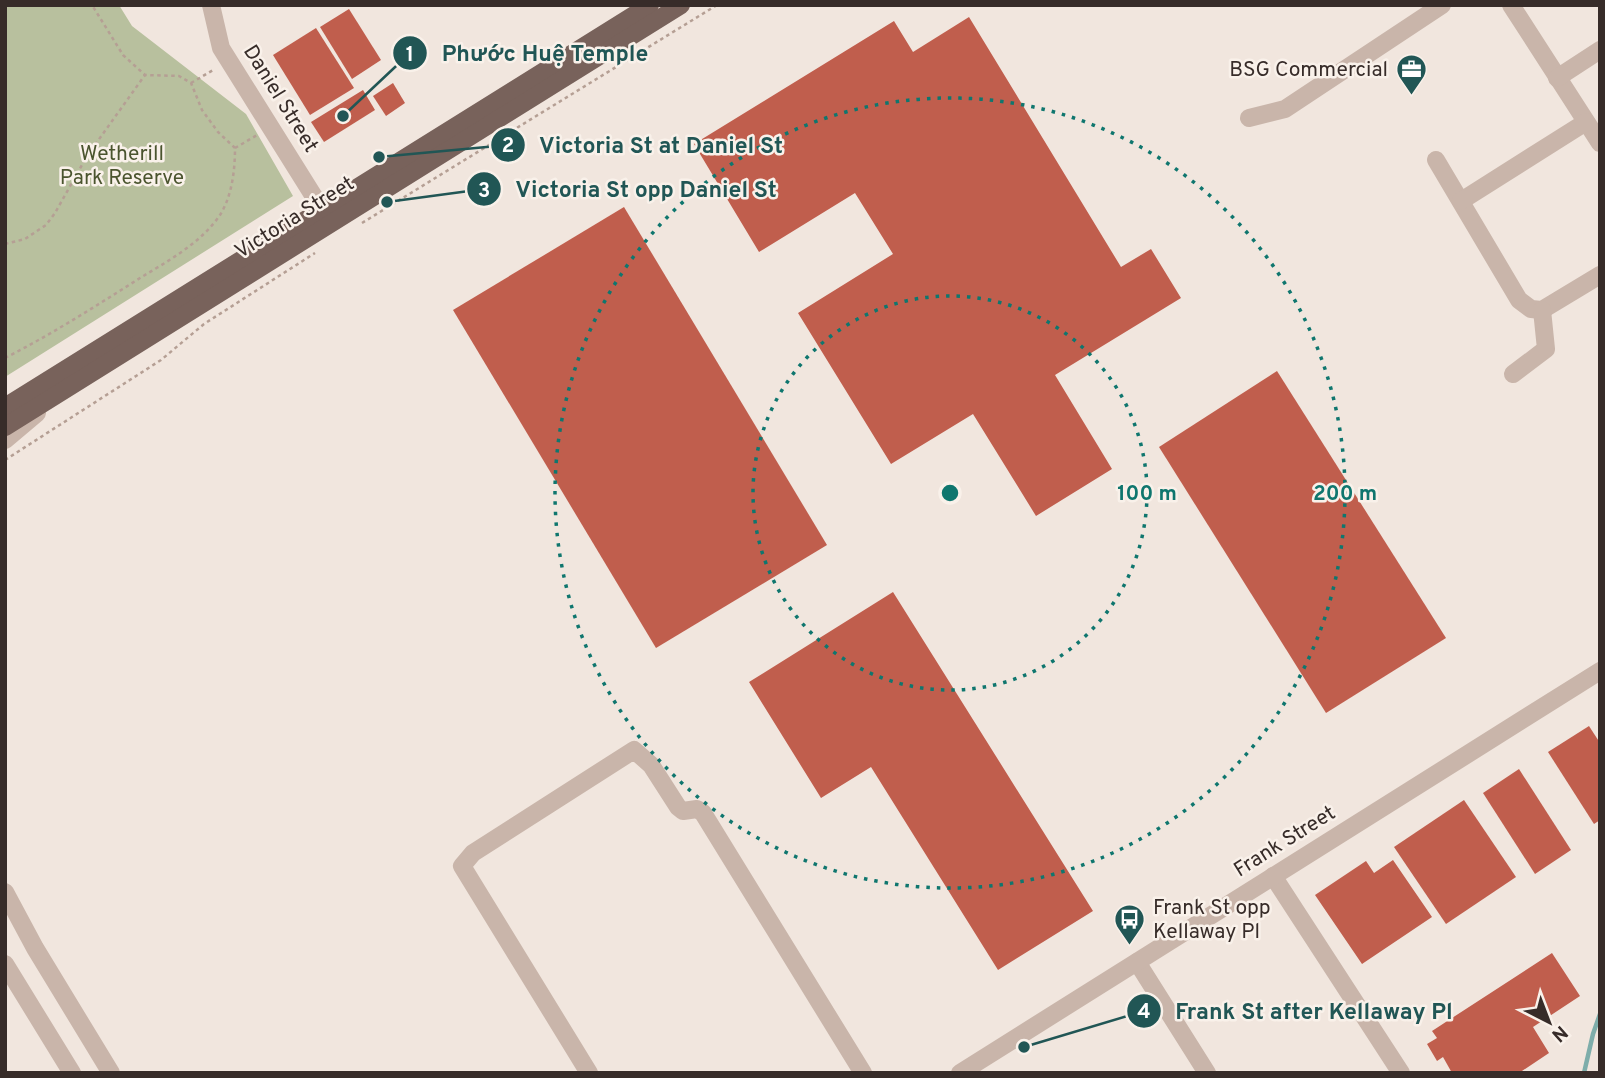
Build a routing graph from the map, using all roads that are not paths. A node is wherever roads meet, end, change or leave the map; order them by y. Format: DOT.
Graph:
graph roads {
  1 [pos="211,5"];
  2 [pos="650,5"];
  3 [pos="681,5"];
  4 [pos="1442,5"];
  5 [pos="1511,5"];
  6 [pos="1600,50"];
  7 [pos="1557,78"];
  8 [pos="1249,118"];
  9 [pos="1586,122"];
  10 [pos="1600,143"];
  11 [pos="1436,160"];
  12 [pos="1461,201"];
  13 [pos="323,211"];
  14 [pos="1600,275"];
  15 [pos="1542,310"];
  16 [pos="1513,374"];
  17 [pos="63,389"];
  18 [pos="5,407"];
  19 [pos="5,427"];
  20 [pos="5,440"];
  21 [pos="1600,671"];
  22 [pos="1273,876"];
  23 [pos="5,892"];
  24 [pos="1137,962"];
  25 [pos="5,964"];
  26 [pos="858,1071"];
  27 [pos="72,1073"];
  28 [pos="111,1073"];
  29 [pos="589,1073"];
  30 [pos="960,1073"];
  31 [pos="1207,1073"];
  32 [pos="1401,1073"];
  1 -- 13 [label="street, Daniel Street"];
  2 -- 13 [label="main road, Victoria Street"];
  3 -- 17 [label="main road, Victoria Street"];
  4 -- 8 [label="street"];
  5 -- 7 [label="street"];
  6 -- 7 [label="street"];
  7 -- 9 [label="street"];
  9 -- 10 [label="street"];
  9 -- 12 [label="street"];
  11 -- 12 [label="street"];
  12 -- 15 [label="street"];
  13 -- 18 [label="main road, Victoria Street"];
  14 -- 15 [label="street"];
  15 -- 16 [label="street"];
  17 -- 19 [label="main road, Victoria Street"];
  17 -- 20 [label="street"];
  21 -- 22 [label="street, Frank Street"];
  22 -- 24 [label="street, Frank Street"];
  22 -- 32 [label="street"];
  23 -- 28 [label="street"];
  24 -- 30 [label="street, Frank Street"];
  24 -- 31 [label="street"];
  25 -- 27 [label="street"];
  26 -- 29 [label="street"];
}
